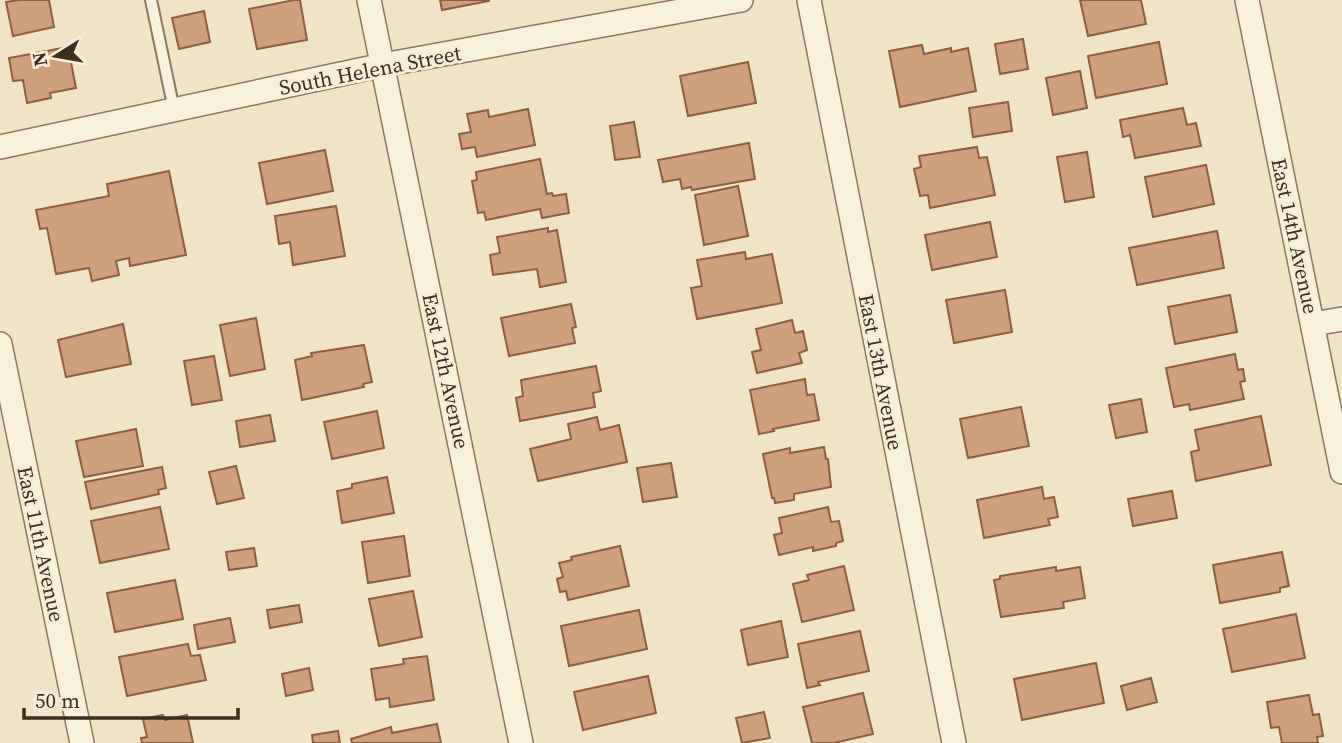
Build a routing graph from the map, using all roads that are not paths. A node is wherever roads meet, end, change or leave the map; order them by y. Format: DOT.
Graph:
graph roads {
  1 [pos="151,0"];
  2 [pos="369,0"];
  3 [pos="741,0"];
  4 [pos="808,0"];
  5 [pos="1247,0"];
  6 [pos="383,65"];
  7 [pos="174,110"];
  8 [pos="0,147"];
  9 [pos="1342,319"];
  10 [pos="1313,324"];
  11 [pos="0,344"];
  12 [pos="1342,472"];
  13 [pos="82,743"];
  14 [pos="521,743"];
  15 [pos="954,743"];
  1 -- 7 [label="lane"];
  2 -- 6 [label="street, East 12th Avenue"];
  3 -- 6 [label="street, South Helena Street"];
  4 -- 15 [label="street, East 13th Avenue"];
  5 -- 10 [label="street, East 14th Avenue"];
  6 -- 7 [label="street, South Helena Street"];
  6 -- 14 [label="street, East 12th Avenue"];
  7 -- 8 [label="street, South Helena Street"];
  9 -- 10 [label="street"];
  10 -- 12 [label="street, East 14th Avenue"];
  11 -- 13 [label="street, East 11th Avenue"];
}
